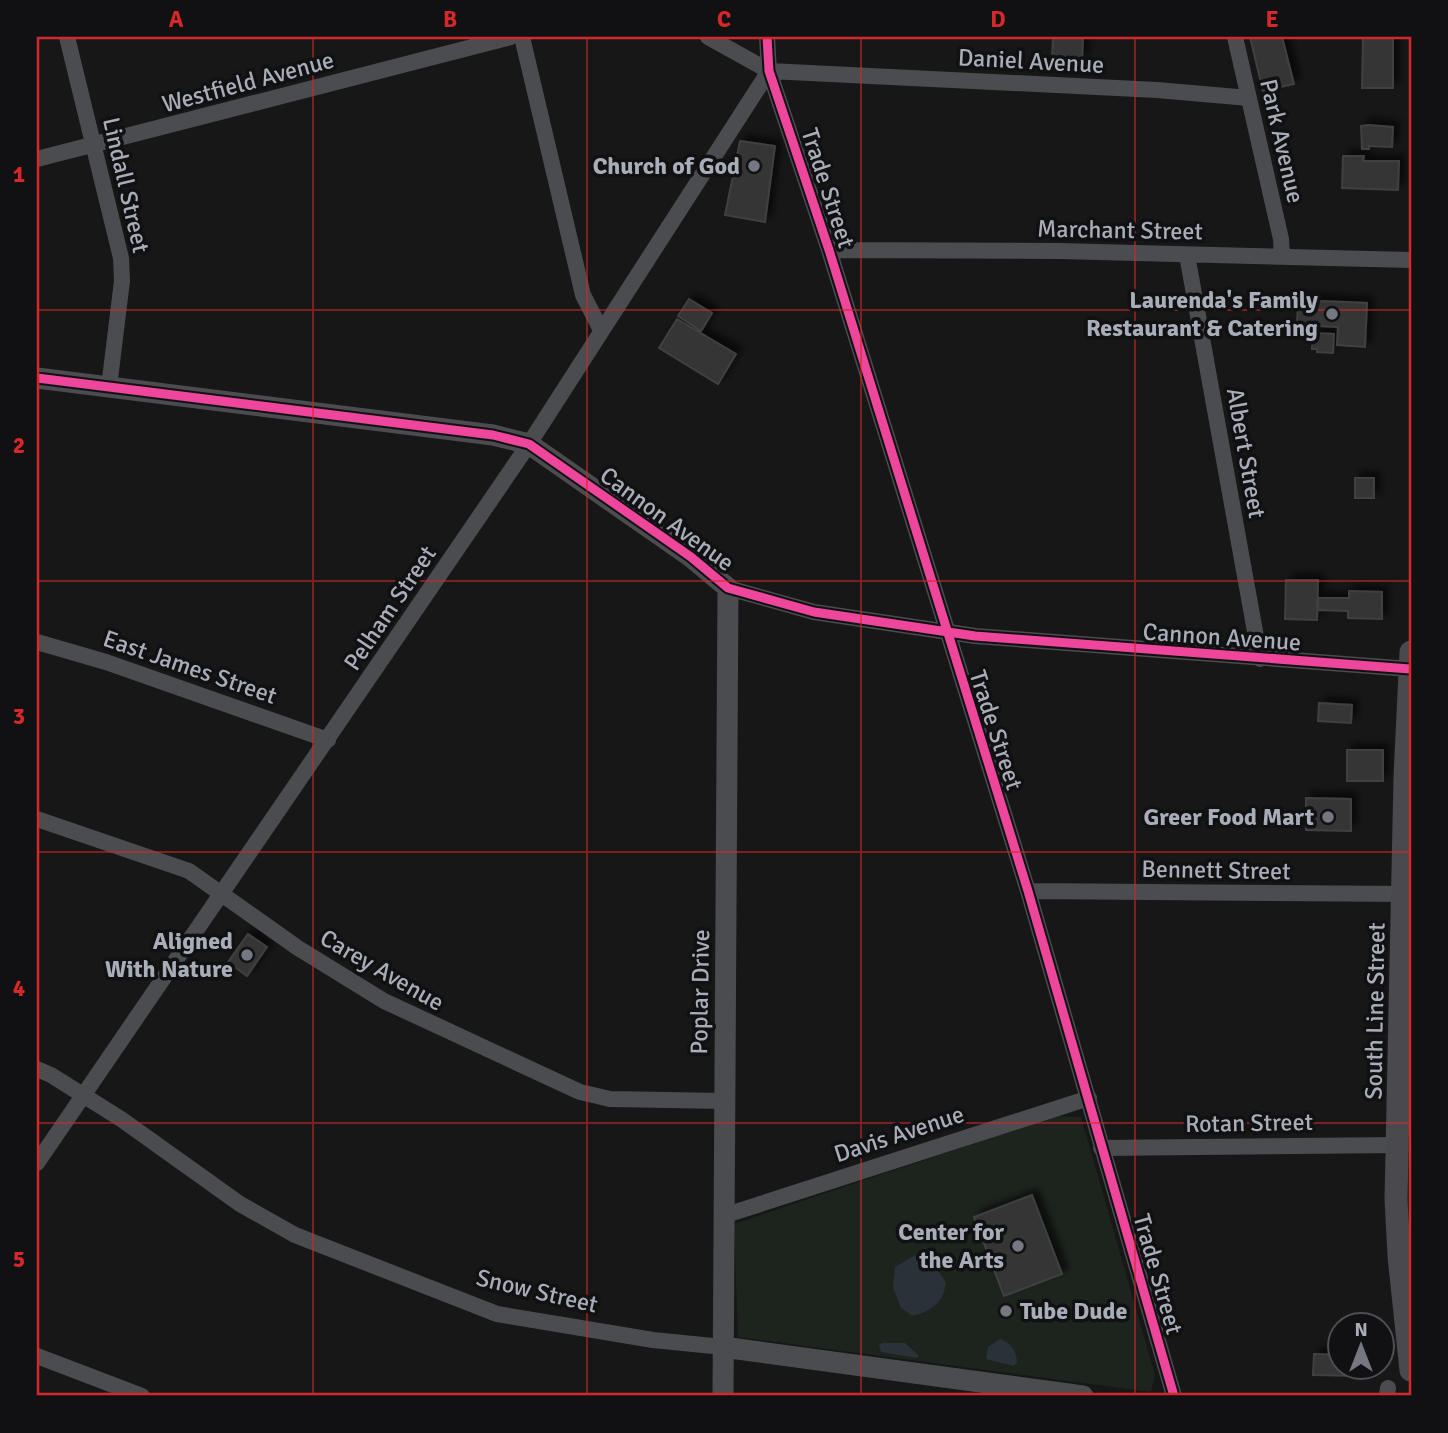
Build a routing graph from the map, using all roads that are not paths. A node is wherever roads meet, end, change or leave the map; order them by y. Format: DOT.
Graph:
graph roads {
  1 [pos="67,37"];
  2 [pos="511,37"];
  3 [pos="522,37"];
  4 [pos="708,37"];
  5 [pos="767,37"];
  6 [pos="1234,37"];
  7 [pos="769,71"];
  8 [pos="1249,98"];
  9 [pos="95,145"];
  10 [pos="37,159"];
  11 [pos="829,250"];
  12 [pos="1187,254"];
  13 [pos="1282,257"];
  14 [pos="1411,260"];
  15 [pos="601,330"];
  16 [pos="37,378"];
  17 [pos="109,387"];
  18 [pos="528,444"];
  19 [pos="728,588"];
  20 [pos="944,632"];
  21 [pos="37,642"];
  22 [pos="1411,652"];
  23 [pos="1260,659"];
  24 [pos="1410,669"];
  25 [pos="328,740"];
  26 [pos="1408,777"];
  27 [pos="37,820"];
  28 [pos="1027,891"];
  29 [pos="220,894"];
  30 [pos="1408,895"];
  31 [pos="1405,1023"];
  32 [pos="37,1069"];
  33 [pos="82,1094"];
  34 [pos="1089,1098"];
  35 [pos="725,1101"];
  36 [pos="1398,1145"];
  37 [pos="1101,1148"];
  38 [pos="37,1163"];
  39 [pos="1404,1169"];
  40 [pos="723,1216"];
  41 [pos="1408,1317"];
  42 [pos="723,1347"];
  43 [pos="37,1356"];
  44 [pos="1411,1370"];
  45 [pos="142,1396"];
  46 [pos="723,1396"];
  47 [pos="1083,1396"];
  48 [pos="1174,1396"];
  1 -- 9 [label="street, Lindall Street"];
  2 -- 9 [label="street, Westfield Avenue"];
  3 -- 15 [label="street"];
  4 -- 7 [label="street"];
  5 -- 7 [label="street, Trade Street"];
  6 -- 8 [label="street, Park Avenue"];
  7 -- 8 [label="street, Daniel Avenue"];
  7 -- 11 [label="street, Trade Street"];
  7 -- 15 [label="street, Pelham Street"];
  8 -- 13 [label="street, Park Avenue"];
  9 -- 10 [label="street, Westfield Avenue"];
  9 -- 17 [label="street, Lindall Street"];
  11 -- 12 [label="street, Marchant Street"];
  11 -- 20 [label="street, Trade Street"];
  12 -- 13 [label="street, Marchant Street"];
  12 -- 23 [label="street, Albert Street"];
  13 -- 14 [label="street, Marchant Street"];
  15 -- 18 [label="street, Pelham Street"];
  16 -- 17 [label="street, Cannon Avenue"];
  17 -- 18 [label="street, Cannon Avenue"];
  18 -- 19 [label="street, Cannon Avenue"];
  18 -- 25 [label="street, Pelham Street"];
  19 -- 20 [label="street, Cannon Avenue"];
  19 -- 35 [label="street, Poplar Drive"];
  20 -- 23 [label="street, Cannon Avenue"];
  20 -- 28 [label="street, Trade Street"];
  21 -- 25 [label="street, East James Street"];
  22 -- 24 [label="main road, South Line Street"];
  23 -- 24 [label="street, Cannon Avenue"];
  24 -- 26 [label="main road, South Line Street"];
  25 -- 29 [label="street, Pelham Street"];
  26 -- 30 [label="main road, South Line Street"];
  27 -- 29 [label="street, Carey Avenue"];
  28 -- 30 [label="street, Bennett Street"];
  28 -- 34 [label="street, Trade Street"];
  29 -- 33 [label="street, Pelham Street"];
  29 -- 35 [label="street, Carey Avenue"];
  30 -- 31 [label="main road, South Line Street"];
  31 -- 36 [label="main road, South Line Street"];
  32 -- 33 [label="street, Snow Street"];
  33 -- 38 [label="street, Pelham Street"];
  33 -- 42 [label="street, Snow Street"];
  34 -- 37 [label="street, Trade Street"];
  34 -- 40 [label="street, Davis Avenue"];
  35 -- 40 [label="street, Poplar Drive"];
  36 -- 37 [label="street, Rotan Street"];
  36 -- 39 [label="main road, South Line Street"];
  37 -- 48 [label="street, Trade Street"];
  39 -- 41 [label="main road, South Line Street"];
  40 -- 42 [label="street, Poplar Drive"];
  41 -- 44 [label="main road, South Line Street"];
  42 -- 46 [label="street, Poplar Drive"];
  42 -- 47 [label="street, Snow Street"];
  43 -- 45 [label="street"];
}
